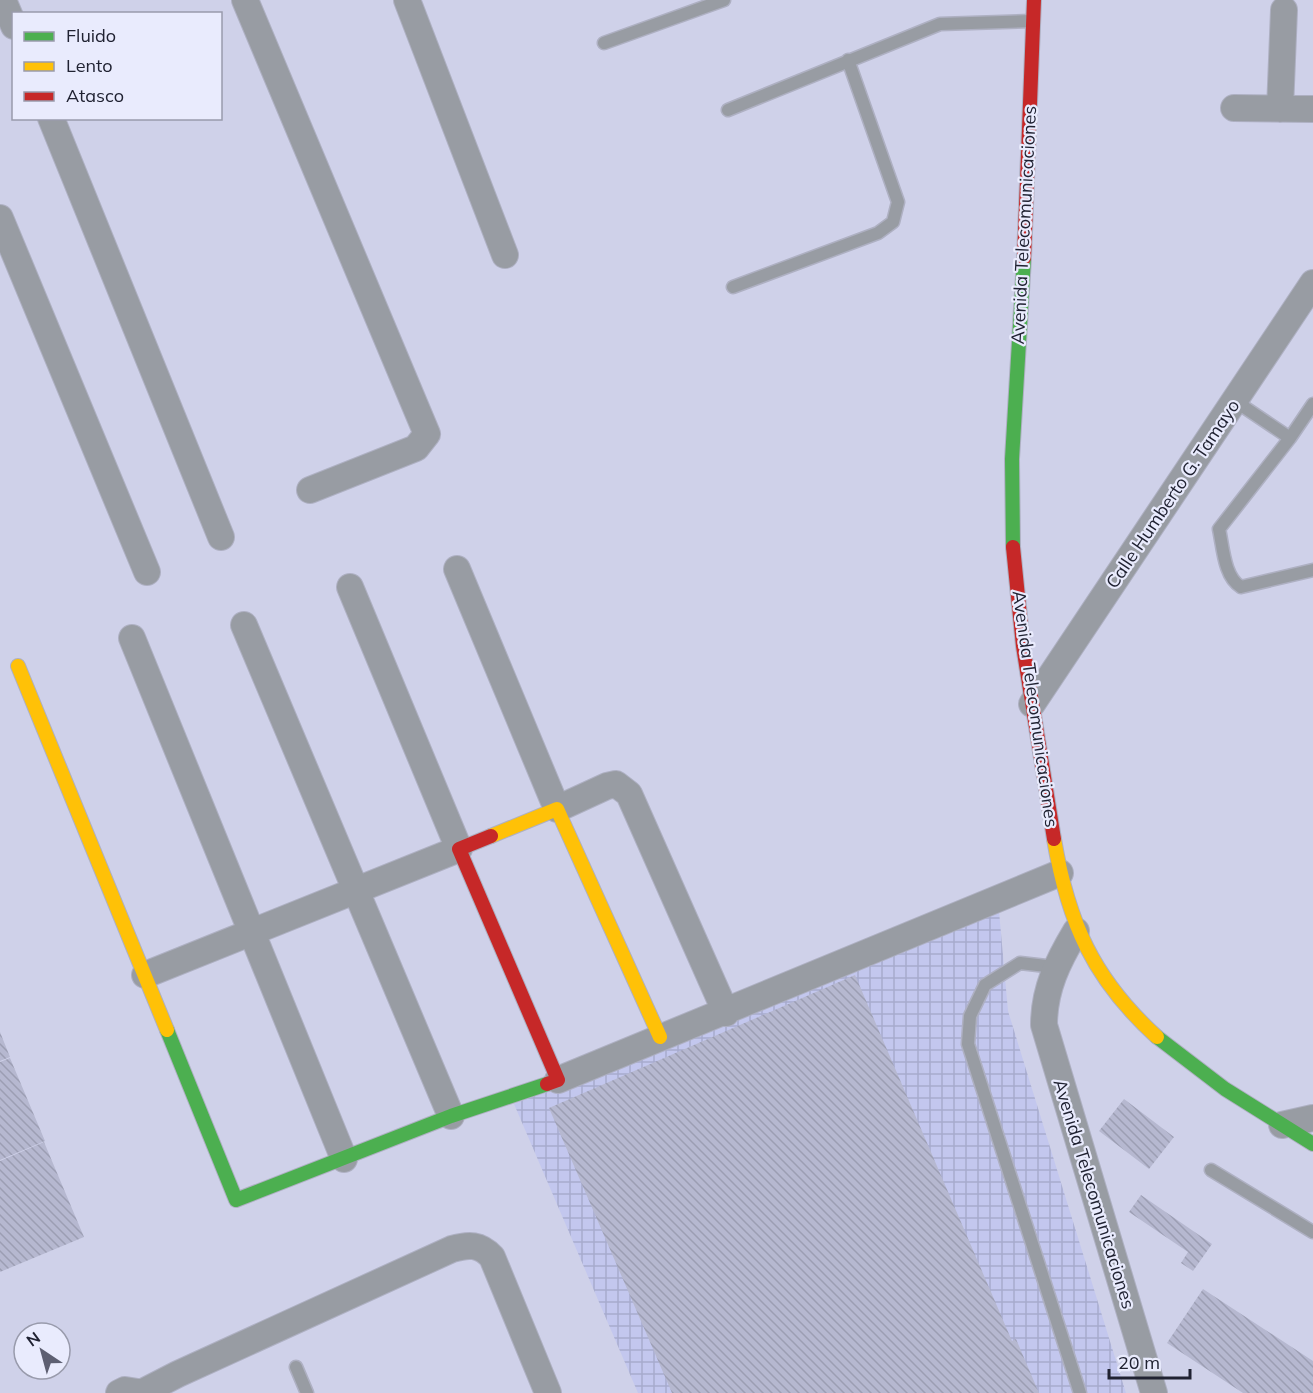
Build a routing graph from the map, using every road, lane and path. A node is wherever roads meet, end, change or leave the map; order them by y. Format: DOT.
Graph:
graph roads {
  1 [pos="3,0"];
  2 [pos="244,0"];
  3 [pos="407,0"];
  4 [pos="724,0"];
  5 [pos="1034,0"];
  6 [pos="1284,10"];
  7 [pos="12,21"];
  8 [pos="1034,21"];
  9 [pos="604,43"];
  10 [pos="848,60"];
  11 [pos="1234,108"];
  12 [pos="1280,109"];
  13 [pos="1313,109"];
  14 [pos="728,110"];
  15 [pos="52,120"];
  16 [pos="0,218"];
  17 [pos="505,255"];
  18 [pos="1313,283"];
  19 [pos="733,287"];
  20 [pos="1235,401"];
  21 [pos="1313,404"];
  22 [pos="1290,438"];
  23 [pos="310,490"];
  24 [pos="221,537"];
  25 [pos="457,569"];
  26 [pos="1313,570"];
  27 [pos="147,572"];
  28 [pos="350,587"];
  29 [pos="244,625"];
  30 [pos="132,638"];
  31 [pos="18,666"];
  32 [pos="1032,704"];
  33 [pos="557,809"];
  34 [pos="459,849"];
  35 [pos="1060,873"];
  36 [pos="357,889"];
  37 [pos="1076,931"];
  38 [pos="252,933"];
  39 [pos="1054,967"];
  40 [pos="145,975"];
  41 [pos="726,1013"];
  42 [pos="660,1037"];
  43 [pos="558,1080"];
  44 [pos="451,1116"];
  45 [pos="1313,1118"];
  46 [pos="1282,1125"];
  47 [pos="1313,1144"];
  48 [pos="344,1159"];
  49 [pos="1211,1170"];
  50 [pos="1313,1232"];
  51 [pos="296,1367"];
  52 [pos="172,1384"];
  53 [pos="119,1393"];
  54 [pos="143,1393"];
  55 [pos="307,1393"];
  56 [pos="548,1393"];
  57 [pos="1080,1393"];
  58 [pos="1154,1393"];
  1 -- 7 [label="street"];
  2 -- 23 [label="street"];
  3 -- 17 [label="street"];
  4 -- 9 [label="lane"];
  5 -- 8 [label="street, Avenida Telecomunicaciones"];
  6 -- 12 [label="street"];
  8 -- 10 [label="lane"];
  8 -- 32 [label="street, Avenida Telecomunicaciones"];
  10 -- 14 [label="lane"];
  10 -- 19 [label="lane"];
  11 -- 12 [label="street"];
  12 -- 13 [label="street"];
  15 -- 24 [label="street"];
  16 -- 27 [label="street"];
  18 -- 20 [label="street, Calle Humberto G. Tamayo"];
  20 -- 22 [label="lane"];
  20 -- 32 [label="street, Calle Humberto G. Tamayo"];
  21 -- 22 [label="lane"];
  22 -- 26 [label="lane"];
  25 -- 33 [label="street"];
  28 -- 34 [label="street"];
  29 -- 36 [label="street"];
  30 -- 38 [label="street"];
  31 -- 40 [label="street"];
  32 -- 35 [label="street, Avenida Telecomunicaciones"];
  33 -- 34 [label="street"];
  33 -- 41 [label="street"];
  33 -- 42 [label="street"];
  34 -- 36 [label="street"];
  34 -- 43 [label="street"];
  35 -- 37 [label="street, Avenida Telecomunicaciones"];
  35 -- 41 [label="street"];
  36 -- 38 [label="street"];
  36 -- 44 [label="street"];
  37 -- 39 [label="street, Avenida Telecomunicaciones"];
  37 -- 46 [label="street"];
  38 -- 40 [label="street"];
  38 -- 48 [label="street"];
  39 -- 57 [label="lane"];
  39 -- 58 [label="street, Avenida Telecomunicaciones"];
  40 -- 48 [label="street"];
  41 -- 42 [label="street"];
  42 -- 43 [label="street"];
  43 -- 44 [label="street"];
  44 -- 48 [label="street"];
  45 -- 46 [label="street"];
  46 -- 47 [label="street"];
  49 -- 50 [label="lane"];
  51 -- 55 [label="lane"];
  52 -- 54 [label="street"];
  52 -- 56 [label="street"];
  53 -- 54 [label="street"];
}
